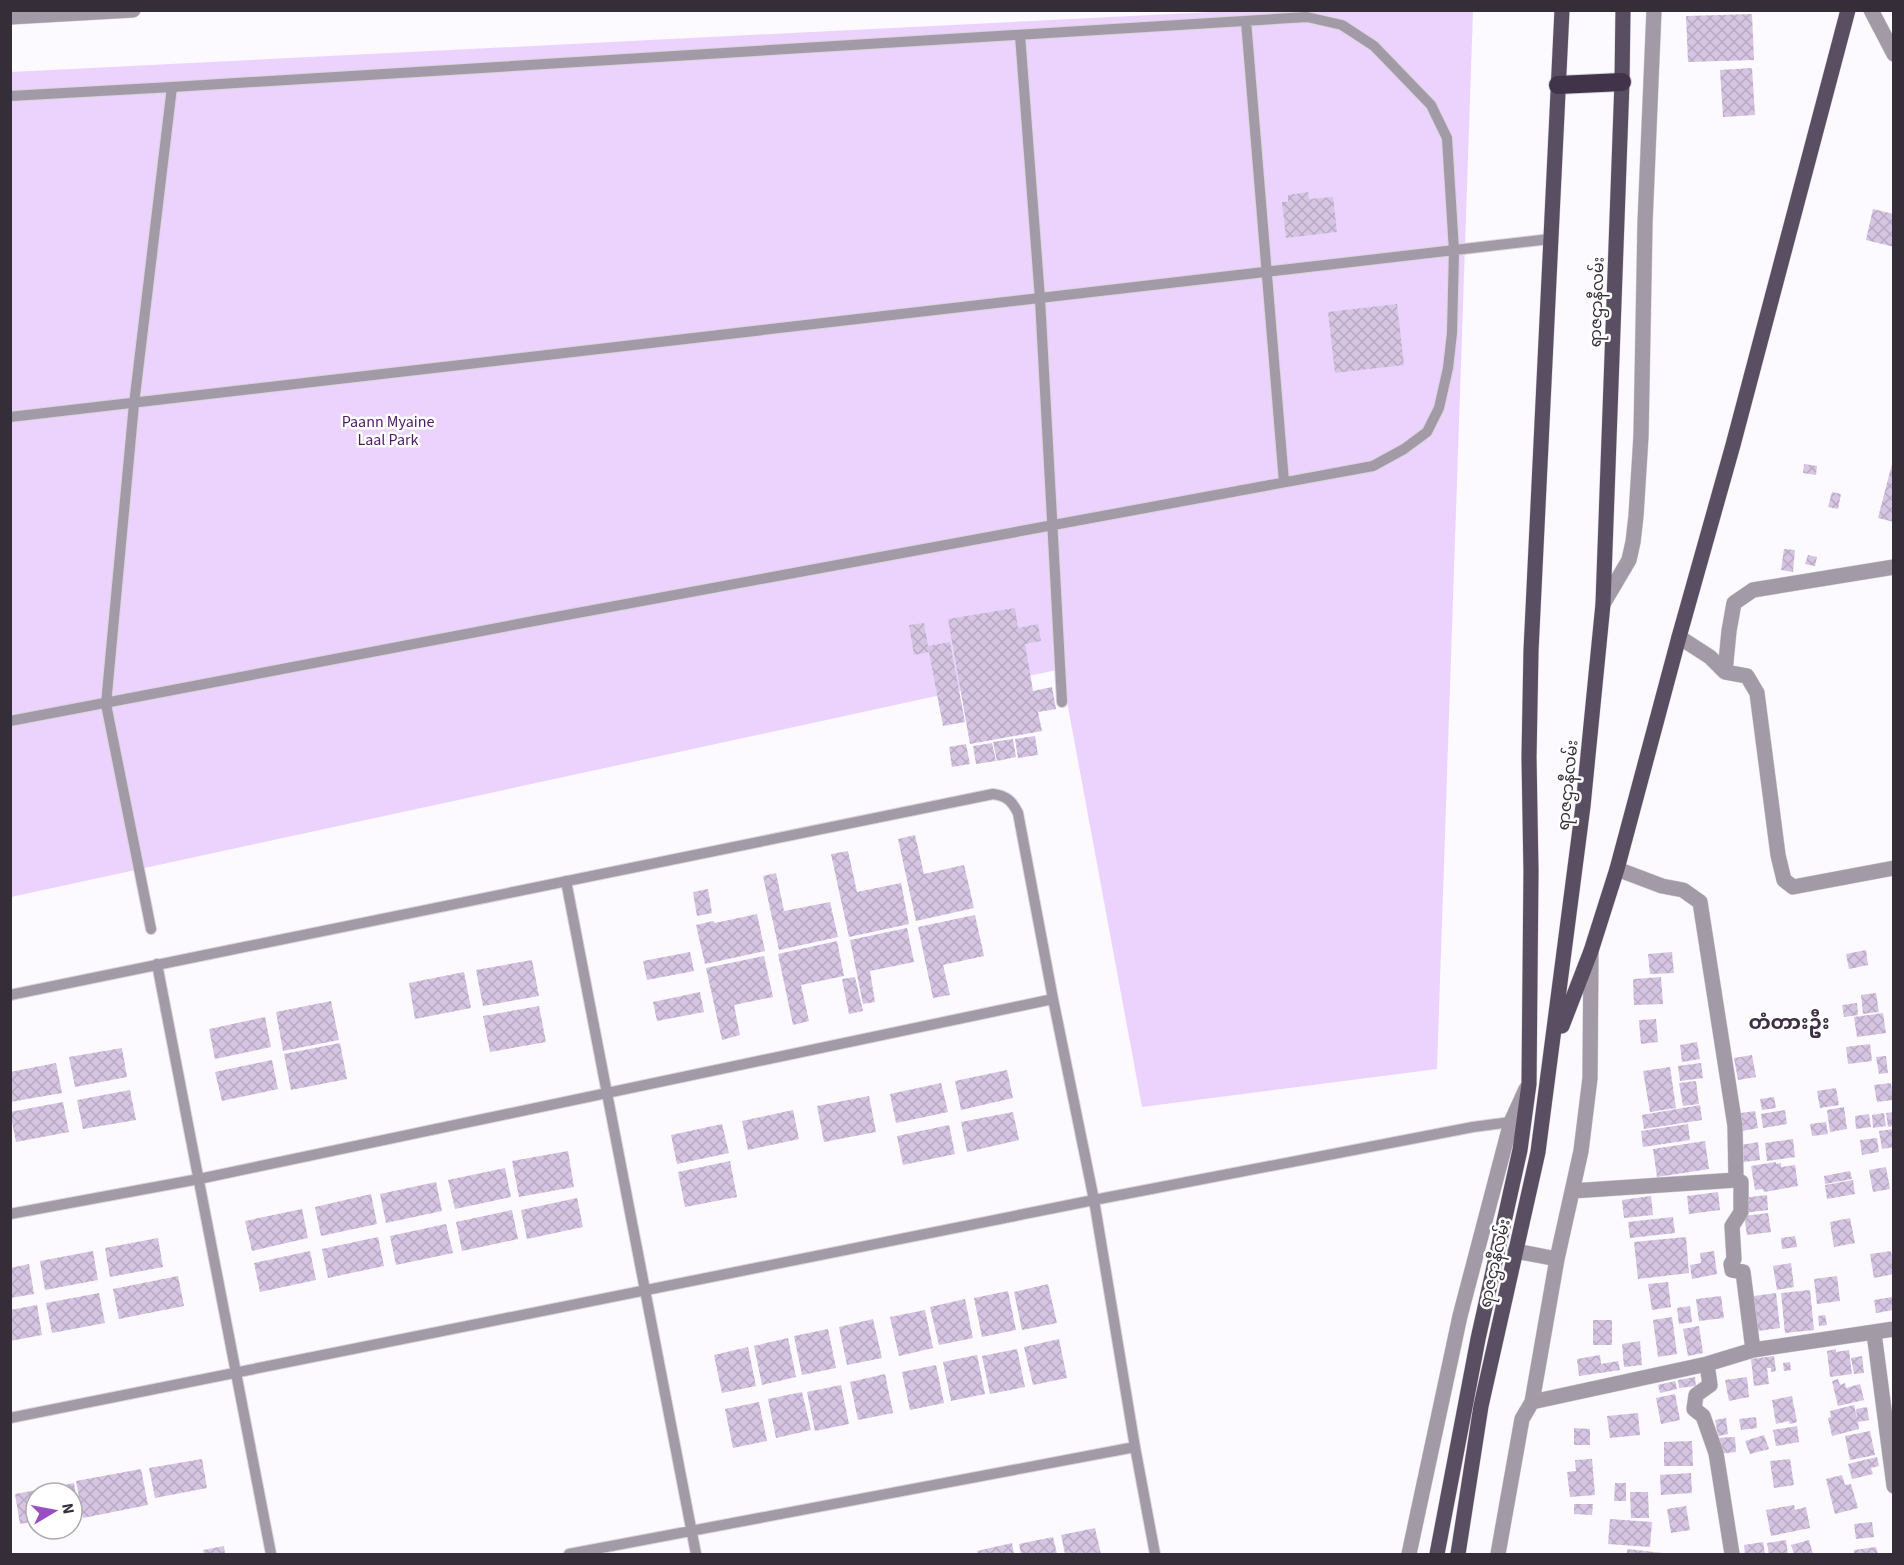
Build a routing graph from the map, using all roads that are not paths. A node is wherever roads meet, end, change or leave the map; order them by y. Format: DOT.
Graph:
graph roads {
  1 [pos="133,10"];
  2 [pos="1562,10"];
  3 [pos="1623,10"];
  4 [pos="1654,10"];
  5 [pos="1848,10"];
  6 [pos="1871,10"];
  7 [pos="10,17"];
  8 [pos="1246,21"];
  9 [pos="1020,35"];
  10 [pos="1893,54"];
  11 [pos="1622,82"];
  12 [pos="1558,85"];
  13 [pos="172,87"];
  14 [pos="10,96"];
  15 [pos="1550,239"];
  16 [pos="1454,251"];
  17 [pos="1268,273"];
  18 [pos="1040,299"];
  19 [pos="134,404"];
  20 [pos="10,417"];
  21 [pos="1284,482"];
  22 [pos="1053,525"];
  23 [pos="1893,567"];
  24 [pos="1603,604"];
  25 [pos="1679,637"];
  26 [pos="1725,672"];
  27 [pos="1062,702"];
  28 [pos="106,704"];
  29 [pos="10,721"];
  30 [pos="1893,868"];
  31 [pos="1617,869"];
  32 [pos="566,881"];
  33 [pos="152,929"];
  34 [pos="1591,951"];
  35 [pos="157,964"];
  36 [pos="10,995"];
  37 [pos="1053,999"];
  38 [pos="1553,1048"];
  39 [pos="1529,1084"];
  40 [pos="607,1094"];
  41 [pos="1511,1122"];
  42 [pos="199,1179"];
  43 [pos="1736,1180"];
  44 [pos="1572,1191"];
  45 [pos="1094,1200"];
  46 [pos="10,1214"];
  47 [pos="1515,1251"];
  48 [pos="1557,1259"];
  49 [pos="645,1290"];
  50 [pos="1893,1329"];
  51 [pos="1874,1333"];
  52 [pos="1753,1350"];
  53 [pos="1707,1364"];
  54 [pos="236,1373"];
  55 [pos="1532,1402"];
  56 [pos="10,1418"];
  57 [pos="1135,1447"];
  58 [pos="1893,1486"];
  59 [pos="692,1531"];
  60 [pos="271,1554"];
  61 [pos="569,1554"];
  62 [pos="696,1554"];
  63 [pos="1155,1554"];
  64 [pos="1409,1554"];
  65 [pos="1437,1554"];
  66 [pos="1458,1554"];
  67 [pos="1498,1554"];
  68 [pos="1732,1554"];
  1 -- 7 [label="street"];
  2 -- 12 [label="main road, ရာဇဌာနီလမ်း"];
  3 -- 11 [label="main road, ရာဇဌာနီလမ်း"];
  4 -- 24 [label="street"];
  5 -- 25 [label="main road"];
  6 -- 10 [label="street"];
  8 -- 9 [label="lane"];
  8 -- 16 [label="lane"];
  8 -- 17 [label="lane"];
  9 -- 13 [label="lane"];
  9 -- 18 [label="lane"];
  11 -- 12 [label="highway"];
  11 -- 24 [label="main road, ရာဇဌာနီလမ်း"];
  12 -- 15 [label="main road, ရာဇဌာနီလမ်း"];
  13 -- 14 [label="lane"];
  13 -- 19 [label="lane"];
  15 -- 16 [label="lane"];
  15 -- 39 [label="main road, ရာဇဌာနီလမ်း"];
  16 -- 17 [label="lane"];
  16 -- 21 [label="lane"];
  17 -- 18 [label="lane"];
  17 -- 21 [label="lane"];
  18 -- 19 [label="lane"];
  18 -- 22 [label="lane"];
  19 -- 20 [label="lane"];
  19 -- 28 [label="lane"];
  21 -- 22 [label="lane"];
  22 -- 27 [label="lane"];
  22 -- 28 [label="lane"];
  23 -- 26 [label="street"];
  24 -- 38 [label="main road, ရာဇဌာနီလမ်း"];
  25 -- 26 [label="street"];
  25 -- 31 [label="main road"];
  26 -- 30 [label="street"];
  28 -- 29 [label="lane"];
  28 -- 33 [label="lane"];
  31 -- 34 [label="main road"];
  31 -- 43 [label="street"];
  32 -- 35 [label="lane"];
  32 -- 37 [label="lane"];
  32 -- 40 [label="lane"];
  34 -- 38 [label="main road"];
  34 -- 44 [label="street"];
  35 -- 36 [label="lane"];
  35 -- 42 [label="lane"];
  37 -- 40 [label="lane"];
  37 -- 45 [label="lane"];
  38 -- 39 [label="main road"];
  38 -- 47 [label="main road, ရာဇဌာနီလမ်း"];
  39 -- 41 [label="street"];
  39 -- 65 [label="main road, ရာဇဌာနီလမ်း"];
  40 -- 42 [label="lane"];
  40 -- 49 [label="lane"];
  41 -- 45 [label="lane"];
  41 -- 64 [label="street"];
  42 -- 46 [label="lane"];
  42 -- 54 [label="lane"];
  43 -- 44 [label="street"];
  43 -- 52 [label="street"];
  44 -- 48 [label="street"];
  45 -- 49 [label="lane"];
  45 -- 57 [label="lane"];
  47 -- 48 [label="street"];
  47 -- 66 [label="main road, ရာဇဌာနီလမ်း"];
  48 -- 55 [label="street"];
  49 -- 54 [label="lane"];
  49 -- 59 [label="lane"];
  50 -- 51 [label="street"];
  51 -- 52 [label="street"];
  51 -- 58 [label="street"];
  52 -- 53 [label="street"];
  53 -- 55 [label="street"];
  53 -- 68 [label="street"];
  54 -- 56 [label="lane"];
  54 -- 60 [label="lane"];
  55 -- 67 [label="street"];
  57 -- 59 [label="lane"];
  57 -- 63 [label="lane"];
  59 -- 61 [label="lane"];
  59 -- 62 [label="lane"];
}
